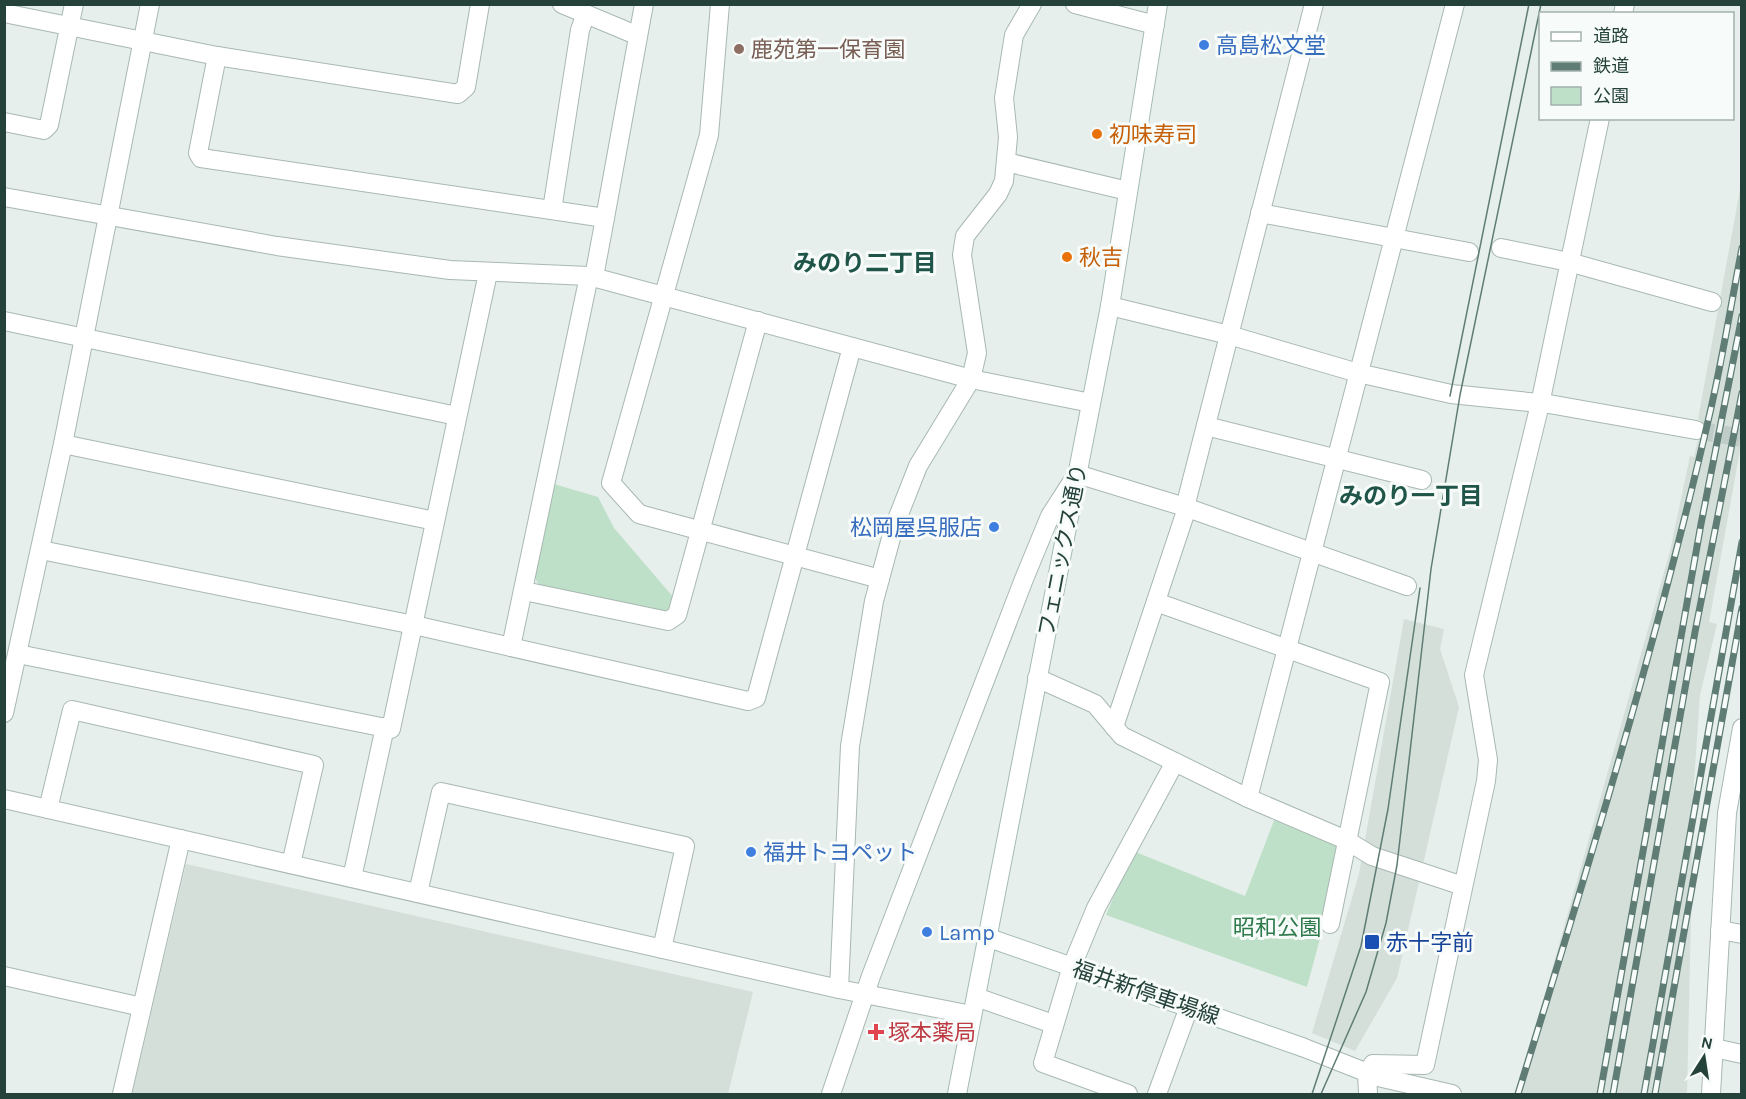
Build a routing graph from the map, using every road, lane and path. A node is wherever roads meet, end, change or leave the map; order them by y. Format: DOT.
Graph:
graph roads {
  1 [pos="74,4"];
  2 [pos="150,4"];
  3 [pos="480,4"];
  4 [pos="562,4"];
  5 [pos="644,4"];
  6 [pos="720,4"];
  7 [pos="1032,4"];
  8 [pos="1075,4"];
  9 [pos="1158,4"];
  10 [pos="1314,4"];
  11 [pos="1455,4"];
  12 [pos="4,13"];
  13 [pos="585,16"];
  14 [pos="1155,25"];
  15 [pos="70,27"];
  16 [pos="636,35"];
  17 [pos="142,42"];
  18 [pos="217,56"];
  19 [pos="1600,120"];
  20 [pos="4,122"];
  21 [pos="1006,162"];
  22 [pos="1128,191"];
  23 [pos="4,197"];
  24 [pos="552,210"];
  25 [pos="1260,213"];
  26 [pos="108,217"];
  27 [pos="605,218"];
  28 [pos="1394,236"];
  29 [pos="1501,248"];
  30 [pos="1469,252"];
  31 [pos="1569,262"];
  32 [pos="488,273"];
  33 [pos="592,277"];
  34 [pos="665,295"];
  35 [pos="1713,302"];
  36 [pos="1110,306"];
  37 [pos="4,321"];
  38 [pos="758,321"];
  39 [pos="1229,335"];
  40 [pos="84,338"];
  41 [pos="852,347"];
  42 [pos="1358,373"];
  43 [pos="971,378"];
  44 [pos="1091,403"];
  45 [pos="1540,404"];
  46 [pos="457,417"];
  47 [pos="1206,426"];
  48 [pos="1696,430"];
  49 [pos="63,444"];
  50 [pos="1335,458"];
  51 [pos="1077,474"];
  52 [pos="1422,480"];
  53 [pos="1186,507"];
  54 [pos="435,520"];
  55 [pos="700,530"];
  56 [pos="41,550"];
  57 [pos="1311,552"];
  58 [pos="794,555"];
  59 [pos="880,579"];
  60 [pos="1407,586"];
  61 [pos="524,591"];
  62 [pos="1156,602"];
  63 [pos="414,625"];
  64 [pos="511,647"];
  65 [pos="1286,648"];
  66 [pos="13,657"];
  67 [pos="1037,678"];
  68 [pos="4,713"];
  69 [pos="385,727"];
  70 [pos="1114,727"];
  71 [pos="1742,728"];
  72 [pos="1174,762"];
  73 [pos="1248,798"];
  74 [pos="4,799"];
  75 [pos="48,809"];
  76 [pos="1734,814"];
  77 [pos="181,839"];
  78 [pos="1346,840"];
  79 [pos="291,864"];
  80 [pos="352,878"];
  81 [pos="1463,886"];
  82 [pos="417,892"];
  83 [pos="1330,924"];
  84 [pos="1720,930"];
  85 [pos="1742,934"];
  86 [pos="989,938"];
  87 [pos="662,949"];
  88 [pos="1072,966"];
  89 [pos="4,976"];
  90 [pos="839,989"];
  91 [pos="865,994"];
  92 [pos="974,1006"];
  93 [pos="142,1007"];
  94 [pos="1189,1007"];
  95 [pos="1053,1024"];
  96 [pos="1714,1048"];
  97 [pos="1742,1053"];
  98 [pos="1367,1072"];
  99 [pos="122,1095"];
  100 [pos="831,1095"];
  101 [pos="957,1095"];
  102 [pos="1128,1095"];
  103 [pos="1157,1095"];
  104 [pos="1368,1095"];
  105 [pos="1452,1095"];
  106 [pos="1711,1095"];
  1 -- 15 [label="street"];
  2 -- 17 [label="street"];
  3 -- 18 [label="street"];
  4 -- 13 [label="street"];
  5 -- 16 [label="street"];
  6 -- 34 [label="street"];
  7 -- 21 [label="street"];
  8 -- 14 [label="street"];
  9 -- 14 [label="street, フェニックス通り"];
  10 -- 25 [label="street"];
  11 -- 28 [label="street"];
  12 -- 15 [label="street"];
  13 -- 16 [label="street"];
  13 -- 24 [label="street"];
  14 -- 22 [label="street, フェニックス通り"];
  15 -- 17 [label="street"];
  15 -- 20 [label="street"];
  16 -- 27 [label="street"];
  17 -- 18 [label="street"];
  17 -- 26 [label="street"];
  18 -- 24 [label="street"];
  19 -- 31 [label="street"];
  21 -- 22 [label="street"];
  21 -- 43 [label="street"];
  22 -- 36 [label="street, フェニックス通り"];
  23 -- 26 [label="street"];
  24 -- 27 [label="street"];
  25 -- 28 [label="street"];
  25 -- 39 [label="street"];
  26 -- 32 [label="street"];
  26 -- 40 [label="street"];
  27 -- 33 [label="street"];
  28 -- 30 [label="street"];
  28 -- 42 [label="street"];
  29 -- 31 [label="street"];
  31 -- 35 [label="street"];
  31 -- 45 [label="street"];
  32 -- 33 [label="street"];
  32 -- 46 [label="street"];
  33 -- 34 [label="street"];
  33 -- 61 [label="street"];
  34 -- 38 [label="street"];
  34 -- 55 [label="street"];
  36 -- 39 [label="street"];
  36 -- 44 [label="street, フェニックス通り"];
  37 -- 40 [label="street"];
  38 -- 41 [label="street"];
  38 -- 55 [label="street"];
  39 -- 42 [label="street"];
  39 -- 47 [label="street"];
  40 -- 46 [label="street"];
  40 -- 49 [label="street"];
  41 -- 43 [label="street"];
  41 -- 58 [label="street"];
  42 -- 45 [label="street"];
  42 -- 50 [label="street"];
  43 -- 44 [label="street"];
  43 -- 59 [label="street"];
  44 -- 51 [label="street, フェニックス通り"];
  45 -- 48 [label="street"];
  45 -- 81 [label="street"];
  46 -- 54 [label="street"];
  47 -- 50 [label="street"];
  47 -- 53 [label="street"];
  49 -- 54 [label="street"];
  49 -- 56 [label="street"];
  50 -- 52 [label="street"];
  50 -- 57 [label="street"];
  51 -- 53 [label="street"];
  51 -- 67 [label="street, フェニックス通り"];
  51 -- 91 [label="street"];
  53 -- 57 [label="street"];
  53 -- 62 [label="street"];
  54 -- 63 [label="street"];
  55 -- 58 [label="street"];
  55 -- 61 [label="street"];
  56 -- 63 [label="street"];
  56 -- 66 [label="street"];
  57 -- 60 [label="street"];
  57 -- 65 [label="street"];
  58 -- 59 [label="street"];
  58 -- 64 [label="street"];
  59 -- 90 [label="street"];
  61 -- 64 [label="street"];
  62 -- 65 [label="street"];
  62 -- 70 [label="street"];
  63 -- 64 [label="street"];
  63 -- 69 [label="street"];
  65 -- 73 [label="street"];
  65 -- 78 [label="street"];
  66 -- 68 [label="street"];
  66 -- 69 [label="street"];
  67 -- 70 [label="street"];
  67 -- 86 [label="street, フェニックス通り"];
  69 -- 80 [label="street"];
  70 -- 72 [label="street"];
  71 -- 76 [label="street"];
  72 -- 73 [label="street"];
  72 -- 88 [label="street"];
  73 -- 78 [label="street"];
  74 -- 75 [label="street"];
  75 -- 77 [label="street"];
  75 -- 79 [label="street"];
  76 -- 84 [label="street"];
  77 -- 79 [label="street"];
  77 -- 93 [label="street"];
  78 -- 81 [label="street"];
  78 -- 83 [label="street"];
  79 -- 80 [label="street"];
  80 -- 82 [label="street"];
  81 -- 98 [label="street"];
  82 -- 87 [label="street"];
  82 -- 87 [label="street"];
  84 -- 85 [label="street"];
  84 -- 96 [label="street"];
  86 -- 88 [label="street, 福井新停車場線"];
  86 -- 92 [label="street, フェニックス通り"];
  87 -- 90 [label="street"];
  88 -- 94 [label="street, 福井新停車場線"];
  88 -- 95 [label="street"];
  89 -- 93 [label="street"];
  90 -- 91 [label="street"];
  91 -- 92 [label="street"];
  91 -- 100 [label="street"];
  92 -- 95 [label="street"];
  92 -- 101 [label="street, フェニックス通り"];
  93 -- 99 [label="street"];
  94 -- 98 [label="street, 福井新停車場線"];
  94 -- 103 [label="street"];
  95 -- 102 [label="street"];
  96 -- 97 [label="street"];
  96 -- 106 [label="street"];
  98 -- 104 [label="street"];
  98 -- 105 [label="street, 福井新停車場線"];
}
